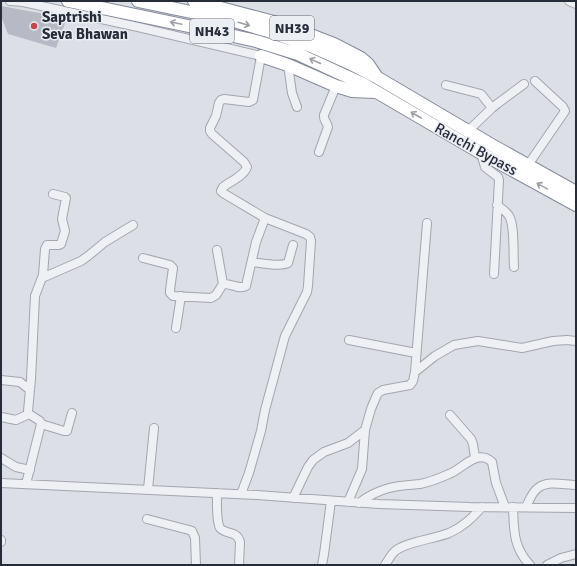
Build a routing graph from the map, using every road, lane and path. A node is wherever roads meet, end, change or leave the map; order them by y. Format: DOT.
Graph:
graph roads {
  1 [pos="10,1"];
  2 [pos="68,1"];
  3 [pos="138,1"];
  4 [pos="194,1"];
  5 [pos="569,1"];
  6 [pos="576,4"];
  7 [pos="261,56"];
  8 [pos="288,65"];
  9 [pos="378,78"];
  10 [pos="535,81"];
  11 [pos="524,84"];
  12 [pos="446,85"];
  13 [pos="336,86"];
  14 [pos="376,92"];
  15 [pos="297,107"];
  16 [pos="492,108"];
  17 [pos="468,131"];
  18 [pos="319,152"];
  19 [pos="481,153"];
  20 [pos="528,165"];
  21 [pos="576,192"];
  22 [pos="53,194"];
  23 [pos="498,205"];
  24 [pos="576,205"];
  25 [pos="265,218"];
  26 [pos="427,223"];
  27 [pos="133,224"];
  28 [pos="293,245"];
  29 [pos="217,250"];
  30 [pos="143,258"];
  31 [pos="252,262"];
  32 [pos="514,267"];
  33 [pos="494,274"];
  34 [pos="42,278"];
  35 [pos="223,284"];
  36 [pos="181,296"];
  37 [pos="176,328"];
  38 [pos="349,340"];
  39 [pos="576,341"];
  40 [pos="416,353"];
  41 [pos="415,372"];
  42 [pos="1,380"];
  43 [pos="30,390"];
  44 [pos="72,413"];
  45 [pos="29,414"];
  46 [pos="450,415"];
  47 [pos="1,417"];
  48 [pos="41,424"];
  49 [pos="154,428"];
  50 [pos="365,430"];
  51 [pos="1,458"];
  52 [pos="475,458"];
  53 [pos="30,470"];
  54 [pos="1,483"];
  55 [pos="26,484"];
  56 [pos="576,485"];
  57 [pos="148,489"];
  58 [pos="217,493"];
  59 [pos="241,494"];
  60 [pos="293,498"];
  61 [pos="331,500"];
  62 [pos="348,502"];
  63 [pos="359,503"];
  64 [pos="482,507"];
  65 [pos="509,507"];
  66 [pos="526,507"];
  67 [pos="576,508"];
  68 [pos="147,519"];
  69 [pos="576,554"];
  70 [pos="196,565"];
  71 [pos="239,565"];
  72 [pos="322,565"];
  73 [pos="386,565"];
  74 [pos="530,565"];
  75 [pos="547,565"];
  1 -- 7 [label="street, NH39"];
  14 -- 2 [label="highway, NH43, one-way"];
  3 -- 9 [label="highway, NH43, one-way"];
  4 -- 9 [label="highway, NH39"];
  5 -- 6 [label="street"];
  7 -- 8 [label="highway, NH39"];
  7 -- 25 [label="street"];
  8 -- 13 [label="highway, NH39"];
  8 -- 15 [label="street"];
  9 -- 17 [label="highway, Ranchi Bypass / NH43"];
  10 -- 20 [label="street"];
  11 -- 16 [label="street"];
  12 -- 16 [label="street"];
  13 -- 14 [label="highway, NH39"];
  13 -- 18 [label="street"];
  19 -- 14 [label="highway, Ranchi Bypass / NH43, one-way"];
  16 -- 17 [label="street"];
  17 -- 20 [label="highway, Ranchi Bypass / NH43"];
  19 -- 23 [label="street"];
  24 -- 19 [label="highway, Ranchi Bypass / NH43, one-way"];
  20 -- 21 [label="highway, Ranchi Bypass / NH43"];
  22 -- 34 [label="street"];
  23 -- 32 [label="street"];
  23 -- 33 [label="street"];
  25 -- 31 [label="street"];
  25 -- 59 [label="street"];
  26 -- 40 [label="street"];
  27 -- 34 [label="street"];
  28 -- 31 [label="street"];
  29 -- 35 [label="street"];
  30 -- 36 [label="street"];
  31 -- 35 [label="street"];
  34 -- 43 [label="street"];
  35 -- 36 [label="street"];
  36 -- 37 [label="street"];
  38 -- 40 [label="street"];
  39 -- 41 [label="street"];
  40 -- 41 [label="street"];
  41 -- 50 [label="street"];
  42 -- 43 [label="street"];
  43 -- 45 [label="street"];
  44 -- 48 [label="street"];
  45 -- 47 [label="street"];
  45 -- 48 [label="street"];
  46 -- 52 [label="street"];
  48 -- 53 [label="street"];
  49 -- 57 [label="street"];
  50 -- 60 [label="street"];
  50 -- 62 [label="street"];
  51 -- 53 [label="street"];
  52 -- 63 [label="street"];
  52 -- 65 [label="street"];
  53 -- 55 [label="street"];
  54 -- 55 [label="street"];
  55 -- 57 [label="street"];
  56 -- 66 [label="street"];
  57 -- 58 [label="street"];
  58 -- 59 [label="street"];
  58 -- 71 [label="street"];
  59 -- 60 [label="street"];
  60 -- 61 [label="street"];
  61 -- 62 [label="street"];
  61 -- 72 [label="street"];
  62 -- 63 [label="street"];
  63 -- 64 [label="street"];
  64 -- 65 [label="street"];
  64 -- 73 [label="street"];
  65 -- 66 [label="street"];
  65 -- 74 [label="street"];
  66 -- 67 [label="street"];
  68 -- 70 [label="street"];
  69 -- 75 [label="street"];
}
